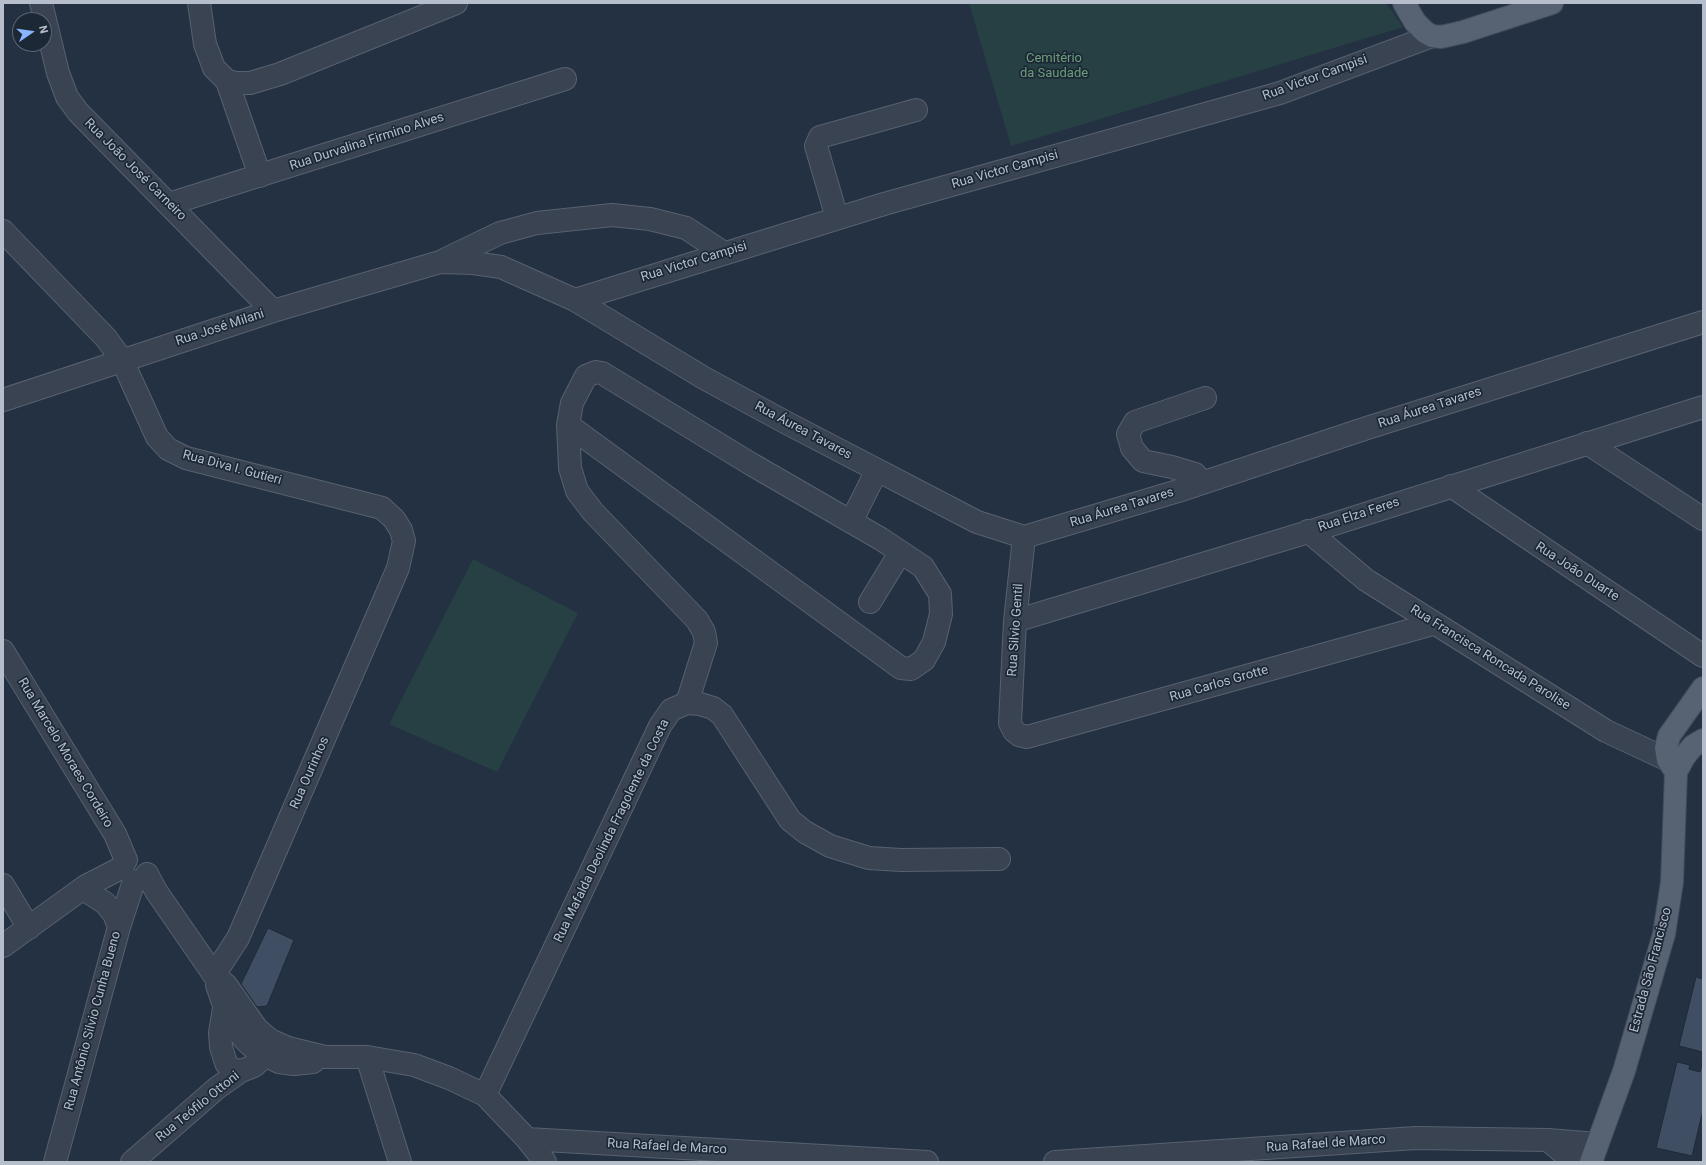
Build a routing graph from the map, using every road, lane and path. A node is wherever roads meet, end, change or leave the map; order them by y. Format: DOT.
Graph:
graph roads {
  1 [pos="41,3"];
  2 [pos="199,3"];
  3 [pos="456,3"];
  4 [pos="1404,3"];
  5 [pos="1552,3"];
  6 [pos="1432,36"];
  7 [pos="565,79"];
  8 [pos="227,81"];
  9 [pos="916,110"];
  10 [pos="260,176"];
  11 [pos="169,204"];
  12 [pos="837,218"];
  13 [pos="3,231"];
  14 [pos="724,253"];
  15 [pos="440,262"];
  16 [pos="575,300"];
  17 [pos="273,311"];
  18 [pos="1703,322"];
  19 [pos="122,360"];
  20 [pos="1205,398"];
  21 [pos="3,400"];
  22 [pos="1703,407"];
  23 [pos="568,425"];
  24 [pos="1588,442"];
  25 [pos="877,470"];
  26 [pos="1202,483"];
  27 [pos="1450,486"];
  28 [pos="1703,519"];
  29 [pos="851,522"];
  30 [pos="1308,531"];
  31 [pos="1024,538"];
  32 [pos="900,553"];
  33 [pos="398,568"];
  34 [pos="870,602"];
  35 [pos="1015,621"];
  36 [pos="1434,624"];
  37 [pos="3,651"];
  38 [pos="1703,656"];
  39 [pos="1703,688"];
  40 [pos="687,703"];
  41 [pos="1703,705"];
  42 [pos="1683,716"];
  43 [pos="1010,723"];
  44 [pos="1703,740"];
  45 [pos="1676,763"];
  46 [pos="999,859"];
  47 [pos="136,873"];
  48 [pos="3,885"];
  49 [pos="82,893"];
  50 [pos="119,927"];
  51 [pos="29,928"];
  52 [pos="3,946"];
  53 [pos="214,975"];
  54 [pos="232,1008"];
  55 [pos="266,1055"];
  56 [pos="325,1057"];
  57 [pos="367,1057"];
  58 [pos="241,1071"];
  59 [pos="485,1095"];
  60 [pos="527,1139"];
  61 [pos="1548,1140"];
  62 [pos="1594,1153"];
  63 [pos="55,1162"];
  64 [pos="132,1162"];
  65 [pos="400,1162"];
  66 [pos="546,1162"];
  67 [pos="927,1162"];
  68 [pos="1055,1162"];
  69 [pos="1574,1162"];
  1 -- 11 [label="street, Rua João José Carneiro"];
  2 -- 8 [label="street"];
  3 -- 8 [label="street"];
  4 -- 6 [label="main road"];
  5 -- 6 [label="main road"];
  6 -- 12 [label="street, Rua Victor Campisi"];
  7 -- 10 [label="street, Rua Durvalina Firmino Alves"];
  8 -- 10 [label="street"];
  9 -- 12 [label="street"];
  10 -- 11 [label="street, Rua Durvalina Firmino Alves"];
  11 -- 17 [label="street, Rua João José Carneiro"];
  12 -- 14 [label="street, Rua Victor Campisi"];
  13 -- 19 [label="street, Rua Diva I. Gutieri"];
  14 -- 15 [label="street, Rua José Milani"];
  14 -- 16 [label="street, Rua Victor Campisi"];
  15 -- 16 [label="street, Rua José Milani"];
  15 -- 17 [label="street, Rua José Milani"];
  16 -- 25 [label="street, Rua Áurea Tavares"];
  17 -- 19 [label="street, Rua José Milani"];
  18 -- 26 [label="street, Rua Áurea Tavares"];
  19 -- 21 [label="street, Rua José Milani"];
  19 -- 33 [label="street, Rua Diva I. Gutieri"];
  20 -- 26 [label="street"];
  22 -- 24 [label="street, Rua Elza Feres"];
  23 -- 29 [label="street"];
  23 -- 32 [label="street"];
  23 -- 40 [label="street"];
  24 -- 27 [label="street, Rua Elza Feres"];
  24 -- 28 [label="street"];
  25 -- 29 [label="street"];
  25 -- 31 [label="street, Rua Áurea Tavares"];
  26 -- 31 [label="street, Rua Áurea Tavares"];
  27 -- 30 [label="street, Rua Elza Feres"];
  27 -- 38 [label="street, Rua João Duarte"];
  29 -- 32 [label="street"];
  30 -- 35 [label="street, Rua Elza Feres"];
  30 -- 36 [label="street, Rua Francisca Roncada Parolise"];
  31 -- 35 [label="street, Rua Silvio Gentil"];
  32 -- 34 [label="street"];
  33 -- 53 [label="street, Rua Ourinhos"];
  35 -- 43 [label="street, Rua Silvio Gentil"];
  36 -- 43 [label="street, Rua Carlos Grotte"];
  36 -- 45 [label="street, Rua Francisca Roncada Parolise"];
  37 -- 47 [label="street, Rua Marcelo Moraes Cordeiro"];
  39 -- 42 [label="main road, Estrada São Francisco"];
  40 -- 46 [label="street"];
  40 -- 59 [label="street, Rua Mafalda Deolinda Fragolente da Costa"];
  41 -- 42 [label="main road"];
  42 -- 45 [label="main road, Estrada São Francisco"];
  44 -- 45 [label="main road"];
  45 -- 62 [label="main road, Estrada São Francisco"];
  47 -- 49 [label="street"];
  47 -- 50 [label="street, Rua Antônio Silvio Cunha Bueno"];
  47 -- 53 [label="street, Rua Marcelo Moraes Cordeiro"];
  48 -- 51 [label="street"];
  49 -- 50 [label="street"];
  49 -- 51 [label="street"];
  50 -- 63 [label="street, Rua Antônio Silvio Cunha Bueno"];
  51 -- 52 [label="street"];
  53 -- 54 [label="street, Rua Marcelo Moraes Cordeiro"];
  54 -- 55 [label="street, Rua Marcelo Moraes Cordeiro"];
  54 -- 56 [label="street, Rua Marcelo Moraes Cordeiro"];
  54 -- 58 [label="street"];
  55 -- 56 [label="street, Rua Marcelo Moraes Cordeiro"];
  55 -- 58 [label="street, Rua Teófilo Ottoni"];
  56 -- 57 [label="street"];
  57 -- 59 [label="street"];
  57 -- 65 [label="street"];
  58 -- 64 [label="street, Rua Teófilo Ottoni"];
  59 -- 60 [label="street"];
  60 -- 66 [label="street"];
  60 -- 67 [label="street, Rua Rafael de Marco"];
  61 -- 62 [label="street, Rua Rafael de Marco"];
  61 -- 68 [label="street, Rua Rafael de Marco"];
  61 -- 69 [label="street"];
}
